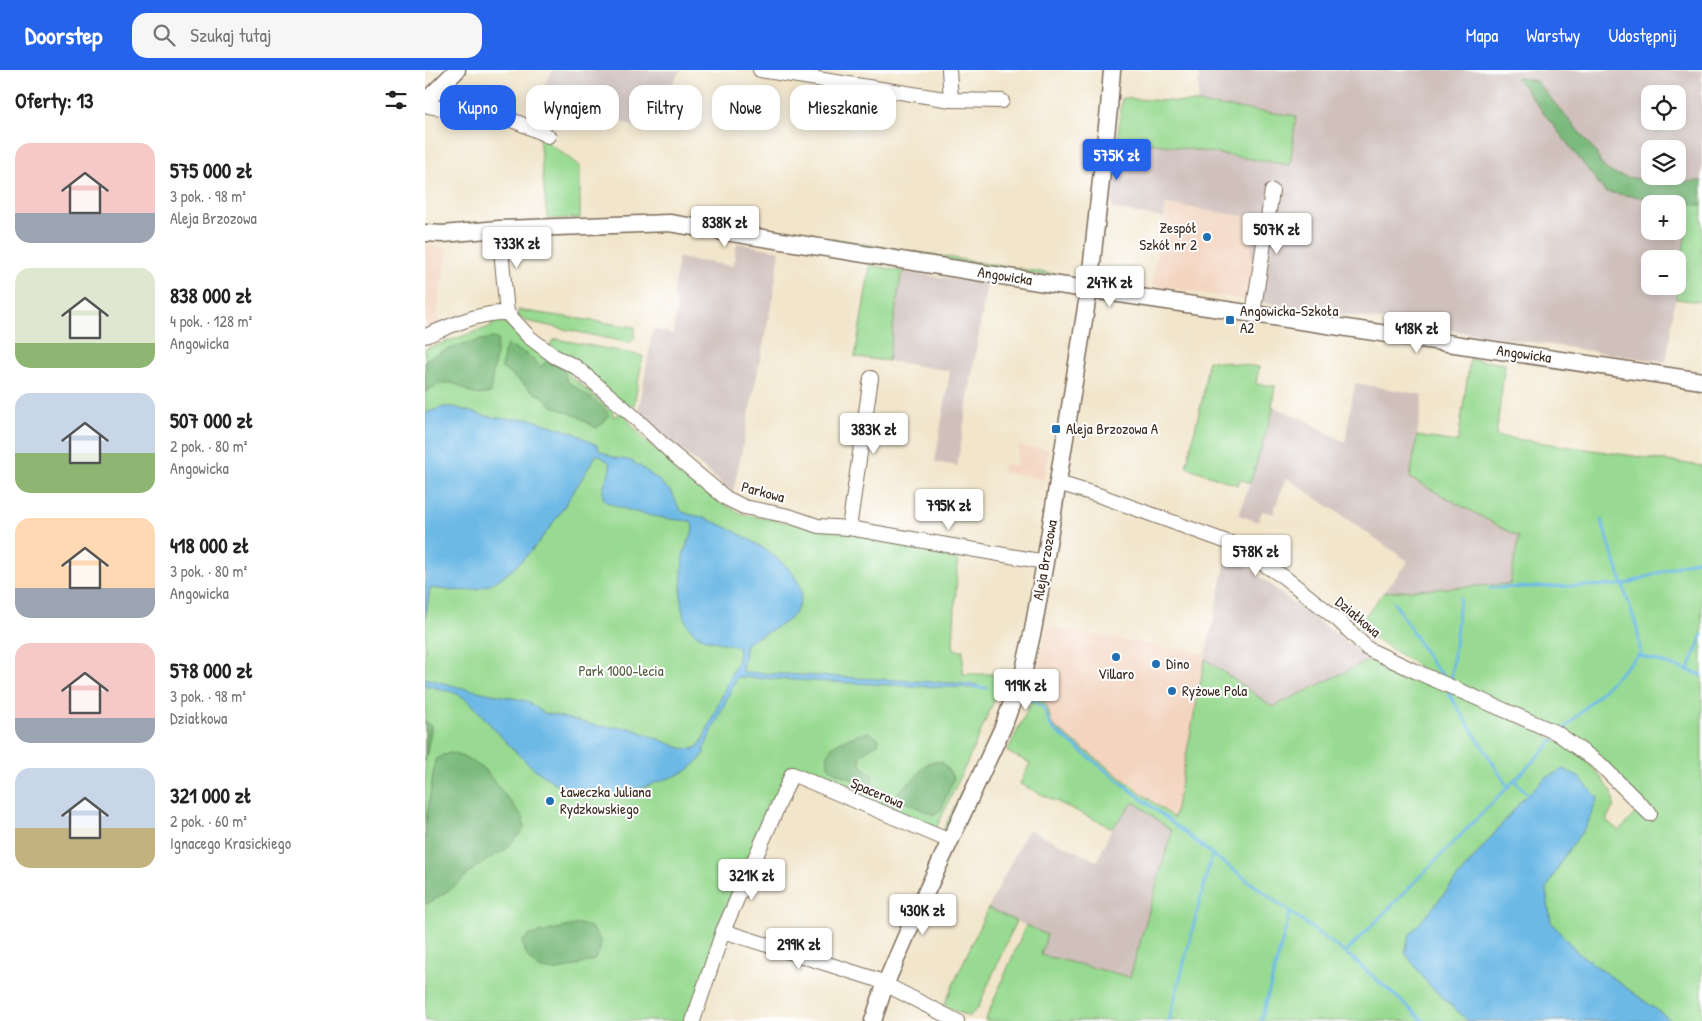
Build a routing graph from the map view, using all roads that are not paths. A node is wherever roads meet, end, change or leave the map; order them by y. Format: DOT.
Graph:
graph roads {
  1 [pos="457,70"];
  2 [pos="760,70"];
  3 [pos="949,70"];
  4 [pos="1112,70"];
  5 [pos="951,100"];
  6 [pos="1002,101"];
  7 [pos="425,103"];
  8 [pos="548,136"];
  9 [pos="1272,191"];
  10 [pos="499,228"];
  11 [pos="425,233"];
  12 [pos="1089,289"];
  13 [pos="507,313"];
  14 [pos="1253,314"];
  15 [pos="425,336"];
  16 [pos="871,378"];
  17 [pos="1702,381"];
  18 [pos="1058,483"];
  19 [pos="849,528"];
  20 [pos="1045,562"];
  21 [pos="1650,814"];
  22 [pos="950,841"];
  23 [pos="723,931"];
  24 [pos="885,985"];
  25 [pos="693,1021"];
  26 [pos="873,1021"];
  27 [pos="957,1021"];
  1 -- 7 [label="street"];
  2 -- 5 [label="street"];
  3 -- 5 [label="street"];
  4 -- 12 [label="street, Aleja Brzozowa"];
  5 -- 6 [label="street"];
  7 -- 8 [label="street"];
  9 -- 14 [label="street"];
  10 -- 11 [label="street, Angowicka"];
  10 -- 12 [label="street, Angowicka"];
  10 -- 13 [label="street"];
  12 -- 14 [label="street, Angowicka"];
  12 -- 18 [label="street, Aleja Brzozowa"];
  13 -- 15 [label="street"];
  13 -- 19 [label="street, Parkowa"];
  14 -- 17 [label="street, Angowicka"];
  16 -- 19 [label="street"];
  18 -- 20 [label="street, Aleja Brzozowa"];
  18 -- 21 [label="street, Działkowa"];
  19 -- 20 [label="street, Parkowa"];
  20 -- 22 [label="street, Aleja Brzozowa"];
  22 -- 23 [label="street, Spacerowa"];
  22 -- 24 [label="street, Aleja Brzozowa"];
  23 -- 24 [label="street"];
  23 -- 25 [label="street"];
  24 -- 26 [label="street, Aleja Brzozowa"];
  24 -- 27 [label="street"];
}
